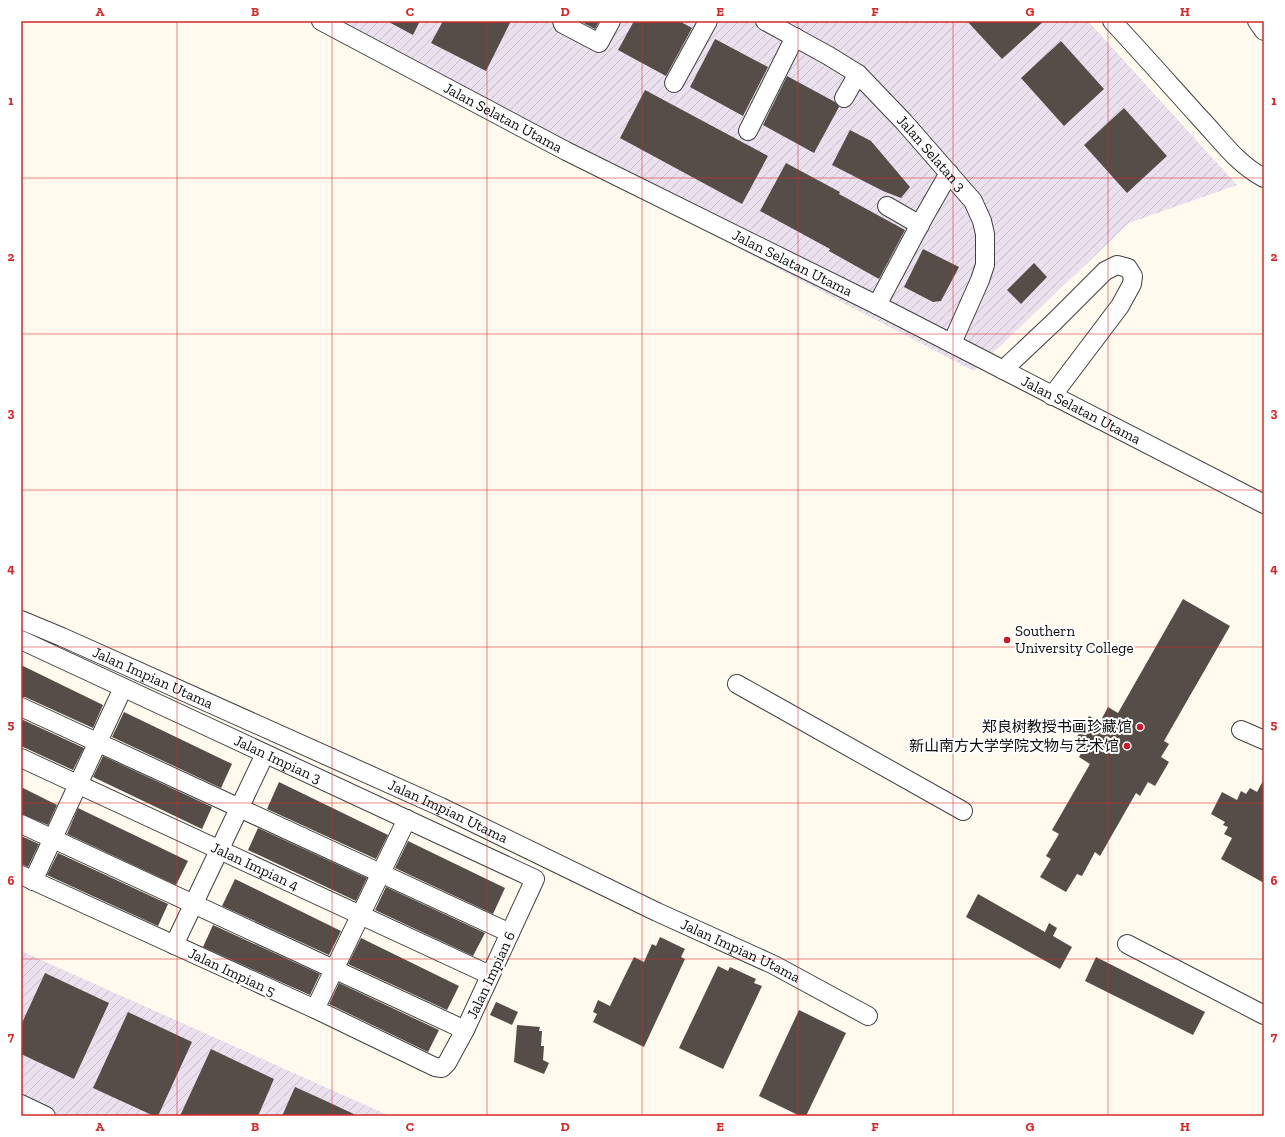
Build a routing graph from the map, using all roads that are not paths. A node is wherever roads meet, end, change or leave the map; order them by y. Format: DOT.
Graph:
graph roads {
  1 [pos="321,21"];
  2 [pos="562,21"];
  3 [pos="611,21"];
  4 [pos="708,21"];
  5 [pos="765,21"];
  6 [pos="1112,21"];
  7 [pos="1257,21"];
  8 [pos="1264,31"];
  9 [pos="795,37"];
  10 [pos="858,74"];
  11 [pos="674,83"];
  12 [pos="844,98"];
  13 [pos="748,131"];
  14 [pos="950,172"];
  15 [pos="1264,178"];
  16 [pos="887,206"];
  17 [pos="920,225"];
  18 [pos="877,305"];
  19 [pos="952,343"];
  20 [pos="1003,370"];
  21 [pos="1052,396"];
  22 [pos="1264,504"];
  23 [pos="21,620"];
  24 [pos="21,640"];
  25 [pos="737,684"];
  26 [pos="123,688"];
  27 [pos="21,707"];
  28 [pos="1241,730"];
  29 [pos="1264,740"];
  30 [pos="98,742"];
  31 [pos="265,754"];
  32 [pos="21,758"];
  33 [pos="78,785"];
  34 [pos="239,808"];
  35 [pos="963,811"];
  36 [pos="407,819"];
  37 [pos="21,824"];
  38 [pos="52,839"];
  39 [pos="219,850"];
  40 [pos="381,873"];
  41 [pos="27,878"];
  42 [pos="535,879"];
  43 [pos="194,905"];
  44 [pos="360,916"];
  45 [pos="510,933"];
  46 [pos="1127,944"];
  47 [pos="174,945"];
  48 [pos="334,970"];
  49 [pos="490,976"];
  50 [pos="315,1009"];
  51 [pos="868,1016"];
  52 [pos="1264,1016"];
  53 [pos="465,1030"];
  54 [pos="442,1068"];
  55 [pos="21,1104"];
  56 [pos="46,1116"];
  1 -- 18 [label="street, Jalan Selatan Utama"];
  2 -- 3 [label="street"];
  4 -- 11 [label="street"];
  5 -- 9 [label="street, Jalan Selatan 3"];
  6 -- 15 [label="street"];
  7 -- 8 [label="street"];
  9 -- 10 [label="street, Jalan Selatan 3"];
  9 -- 13 [label="street"];
  10 -- 12 [label="street"];
  10 -- 14 [label="street, Jalan Selatan 3"];
  14 -- 17 [label="street"];
  14 -- 19 [label="street, Jalan Selatan 3"];
  16 -- 17 [label="street"];
  17 -- 18 [label="street"];
  18 -- 19 [label="street, Jalan Selatan Utama"];
  19 -- 20 [label="street, Jalan Selatan Utama"];
  20 -- 21 [label="street, Jalan Selatan Utama"];
  20 -- 21 [label="street"];
  21 -- 22 [label="street, Jalan Selatan Utama"];
  23 -- 51 [label="street, Jalan Impian Utama"];
  24 -- 26 [label="street, Jalan Impian 3"];
  25 -- 35 [label="street"];
  26 -- 30 [label="street"];
  26 -- 31 [label="street, Jalan Impian 3"];
  27 -- 30 [label="street"];
  28 -- 29 [label="street"];
  30 -- 33 [label="street"];
  30 -- 34 [label="street"];
  31 -- 34 [label="street"];
  31 -- 36 [label="street, Jalan Impian 3"];
  32 -- 33 [label="street, Jalan Impian 4"];
  33 -- 38 [label="street"];
  33 -- 39 [label="street, Jalan Impian 4"];
  34 -- 39 [label="street"];
  34 -- 40 [label="street"];
  36 -- 40 [label="street"];
  36 -- 42 [label="street, Jalan Impian 3"];
  37 -- 38 [label="street"];
  38 -- 41 [label="street"];
  38 -- 43 [label="street"];
  39 -- 43 [label="street"];
  39 -- 44 [label="street, Jalan Impian 4"];
  40 -- 44 [label="street"];
  40 -- 45 [label="street"];
  41 -- 47 [label="street, Jalan Impian 5"];
  42 -- 45 [label="street, Jalan Impian 6"];
  43 -- 47 [label="street"];
  43 -- 48 [label="street"];
  44 -- 48 [label="street"];
  44 -- 49 [label="street, Jalan Impian 4"];
  45 -- 49 [label="street, Jalan Impian 6"];
  46 -- 52 [label="street"];
  47 -- 50 [label="street, Jalan Impian 5"];
  48 -- 50 [label="street"];
  48 -- 53 [label="street"];
  49 -- 53 [label="street, Jalan Impian 6"];
  50 -- 54 [label="street, Jalan Impian 5"];
  53 -- 54 [label="street, Jalan Impian 6"];
  55 -- 56 [label="street"];
}
